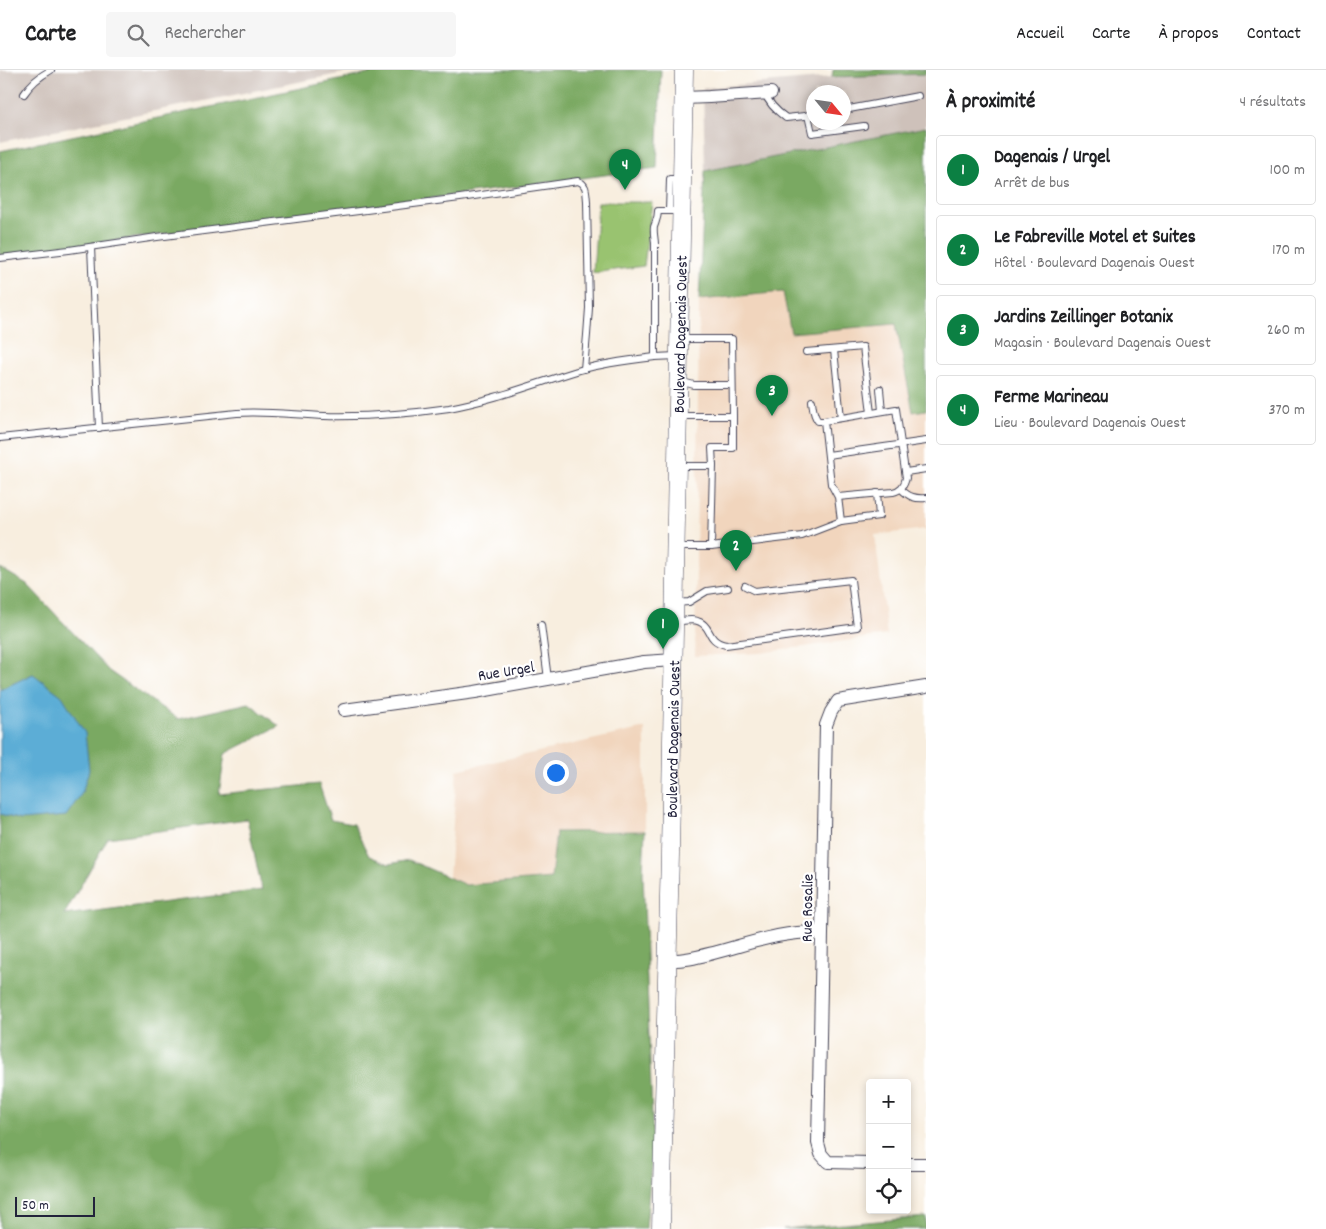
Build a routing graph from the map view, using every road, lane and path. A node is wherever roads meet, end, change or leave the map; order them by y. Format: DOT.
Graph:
graph roads {
  1 [pos="51,70"];
  2 [pos="684,70"];
  3 [pos="768,93"];
  4 [pos="24,94"];
  5 [pos="918,96"];
  6 [pos="684,98"];
  7 [pos="851,109"];
  8 [pos="806,116"];
  9 [pos="864,126"];
  10 [pos="851,128"];
  11 [pos="812,130"];
  12 [pos="834,130"];
  13 [pos="675,211"];
  14 [pos="91,247"];
  15 [pos="0,258"];
  16 [pos="679,348"];
  17 [pos="834,350"];
  18 [pos="806,352"];
  19 [pos="655,357"];
  20 [pos="584,369"];
  21 [pos="678,381"];
  22 [pos="732,385"];
  23 [pos="880,389"];
  24 [pos="812,401"];
  25 [pos="882,411"];
  26 [pos="871,413"];
  27 [pos="678,416"];
  28 [pos="733,416"];
  29 [pos="841,418"];
  30 [pos="824,421"];
  31 [pos="99,428"];
  32 [pos="0,438"];
  33 [pos="926,441"];
  34 [pos="901,444"];
  35 [pos="828,455"];
  36 [pos="677,466"];
  37 [pos="712,466"];
  38 [pos="926,469"];
  39 [pos="906,472"];
  40 [pos="901,489"];
  41 [pos="877,493"];
  42 [pos="838,497"];
  43 [pos="926,498"];
  44 [pos="841,520"];
  45 [pos="675,547"];
  46 [pos="711,547"];
  47 [pos="745,586"];
  48 [pos="728,588"];
  49 [pos="674,603"];
  50 [pos="674,622"];
  51 [pos="541,624"];
  52 [pos="674,660"];
  53 [pos="548,679"];
  54 [pos="926,687"];
  55 [pos="344,710"];
  56 [pos="821,932"];
  57 [pos="667,960"];
  58 [pos="866,1163"];
  59 [pos="911,1164"];
  60 [pos="926,1164"];
  61 [pos="661,1229"];
  1 -- 4 [label="lane"];
  2 -- 6 [label="main road, Boulevard Dagenais Ouest"];
  3 -- 6 [label="street"];
  3 -- 8 [label="lane"];
  5 -- 7 [label="lane"];
  6 -- 13 [label="main road, Boulevard Dagenais Ouest"];
  9 -- 10 [label="lane"];
  11 -- 12 [label="lane"];
  13 -- 16 [label="main road, Boulevard Dagenais Ouest"];
  13 -- 19 [label="lane"];
  14 -- 15 [label="lane"];
  14 -- 20 [label="lane"];
  14 -- 31 [label="lane"];
  16 -- 19 [label="lane"];
  16 -- 21 [label="main road, Boulevard Dagenais Ouest"];
  16 -- 22 [label="lane"];
  17 -- 18 [label="lane"];
  17 -- 26 [label="lane"];
  17 -- 29 [label="lane"];
  19 -- 20 [label="lane"];
  20 -- 31 [label="lane"];
  21 -- 22 [label="lane"];
  21 -- 27 [label="main road, Boulevard Dagenais Ouest"];
  22 -- 28 [label="lane"];
  23 -- 25 [label="lane"];
  24 -- 30 [label="lane"];
  25 -- 26 [label="lane"];
  25 -- 34 [label="lane"];
  26 -- 29 [label="lane"];
  27 -- 28 [label="lane"];
  27 -- 36 [label="main road, Boulevard Dagenais Ouest"];
  28 -- 37 [label="lane"];
  29 -- 30 [label="lane"];
  30 -- 35 [label="lane"];
  31 -- 32 [label="lane"];
  33 -- 34 [label="lane"];
  34 -- 35 [label="lane"];
  34 -- 39 [label="lane"];
  35 -- 42 [label="lane"];
  36 -- 37 [label="lane"];
  36 -- 45 [label="main road, Boulevard Dagenais Ouest"];
  37 -- 46 [label="lane"];
  38 -- 39 [label="lane"];
  39 -- 40 [label="lane"];
  40 -- 41 [label="lane"];
  40 -- 43 [label="lane"];
  41 -- 42 [label="lane"];
  41 -- 44 [label="lane"];
  42 -- 44 [label="lane"];
  44 -- 46 [label="lane"];
  45 -- 46 [label="lane"];
  45 -- 49 [label="main road, Boulevard Dagenais Ouest"];
  47 -- 50 [label="lane"];
  48 -- 49 [label="lane"];
  49 -- 50 [label="main road, Boulevard Dagenais Ouest"];
  50 -- 52 [label="main road, Boulevard Dagenais Ouest"];
  51 -- 53 [label="lane"];
  52 -- 53 [label="street, Rue Urgel"];
  52 -- 57 [label="main road, Boulevard Dagenais Ouest"];
  53 -- 55 [label="street, Rue Urgel"];
  54 -- 56 [label="street, Rue Rosalie"];
  56 -- 57 [label="street"];
  56 -- 58 [label="street, Rue Rosalie"];
  57 -- 61 [label="main road, Boulevard Dagenais Ouest"];
  59 -- 60 [label="street"];
}
